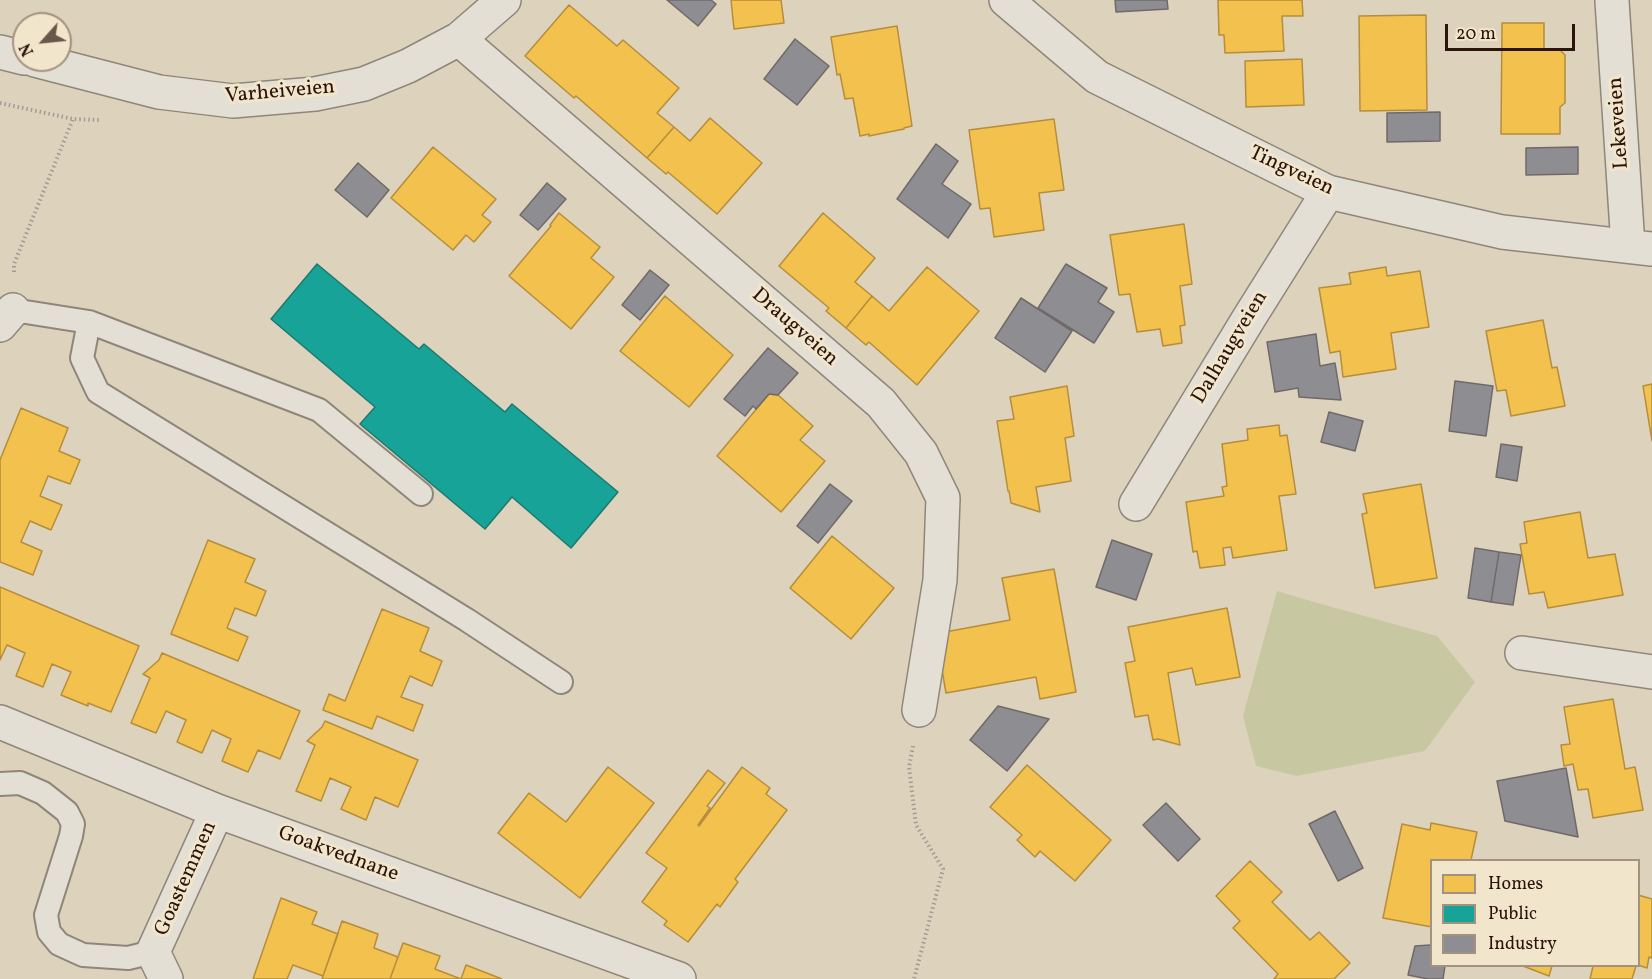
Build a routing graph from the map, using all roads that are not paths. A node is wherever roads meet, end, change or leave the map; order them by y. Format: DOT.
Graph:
graph roads {
  1 [pos="504,0"];
  2 [pos="1006,0"];
  3 [pos="1612,1"];
  4 [pos="459,39"];
  5 [pos="72,70"];
  6 [pos="1328,192"];
  7 [pos="1640,247"];
  8 [pos="7,318"];
  9 [pos="89,322"];
  10 [pos="421,494"];
  11 [pos="1136,504"];
  12 [pos="1522,653"];
  13 [pos="1652,672"];
  14 [pos="561,682"];
  15 [pos="919,710"];
  16 [pos="0,722"];
  17 [pos="0,784"];
  18 [pos="218,811"];
  19 [pos="160,966"];
  20 [pos="679,979"];
  1 -- 4 [label="street, Varheiveien"];
  2 -- 6 [label="street, Tingveien"];
  3 -- 7 [label="street, Lekeveien"];
  4 -- 5 [label="street, Varheiveien"];
  4 -- 15 [label="street, Draugveien"];
  6 -- 7 [label="street, Tingveien"];
  6 -- 11 [label="street, Dalhaugveien"];
  8 -- 9 [label="lane"];
  9 -- 10 [label="lane"];
  9 -- 14 [label="lane"];
  12 -- 13 [label="street"];
  16 -- 18 [label="street, Goakvednane"];
  17 -- 19 [label="lane"];
  18 -- 19 [label="street, Goastemmen"];
  18 -- 20 [label="street, Goakvednane"];
}
